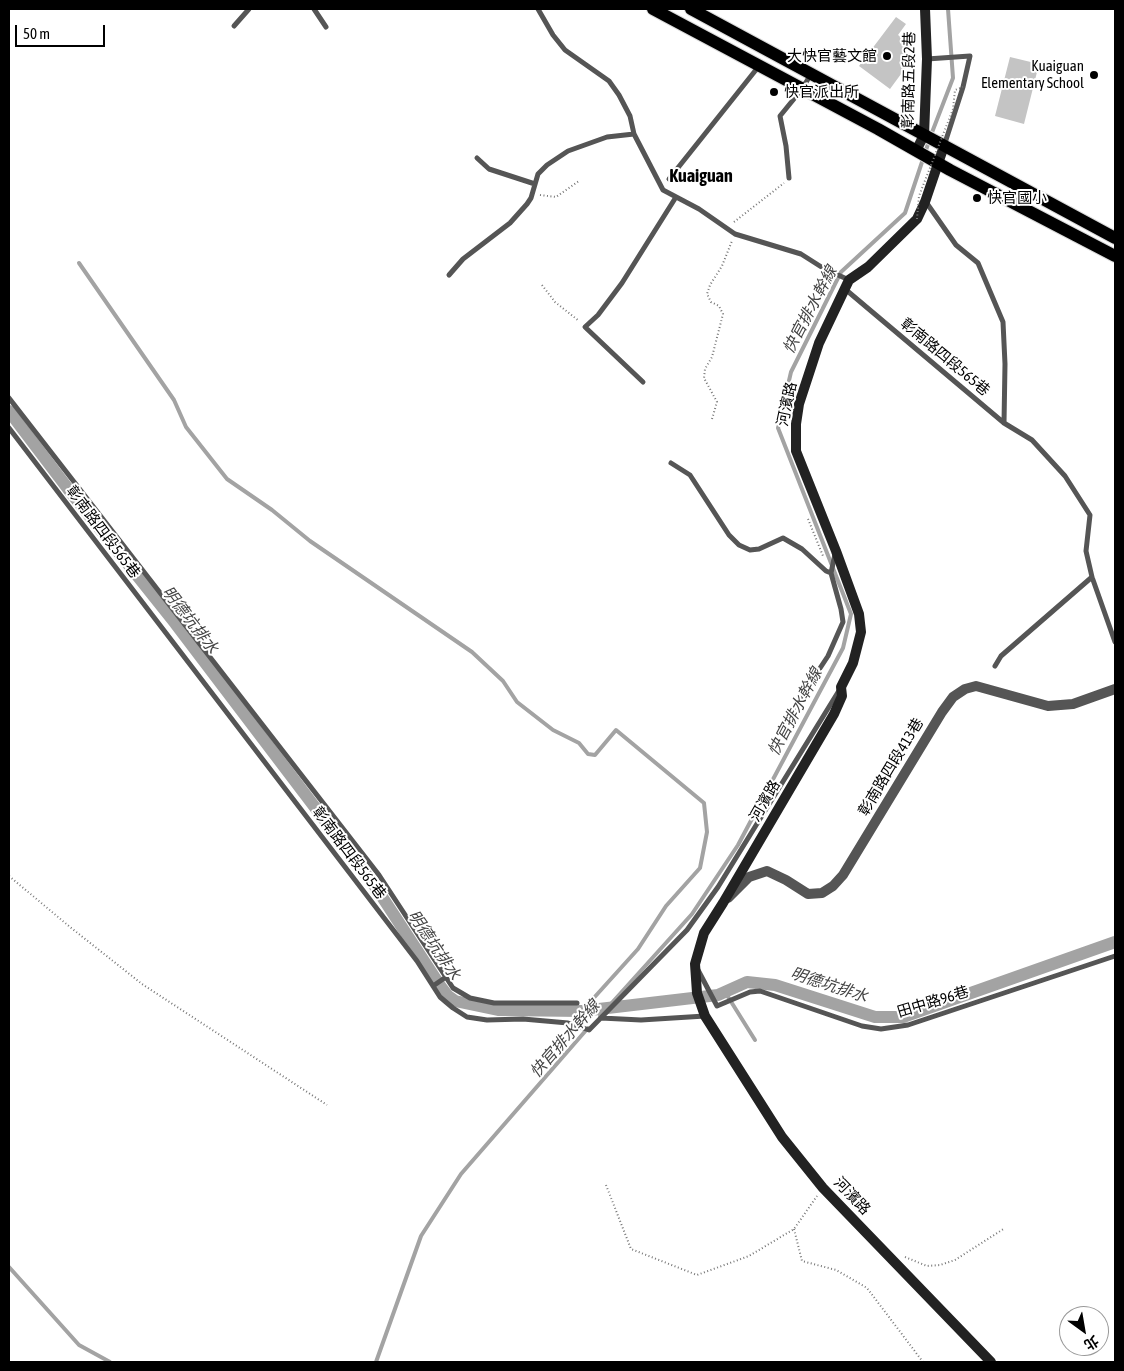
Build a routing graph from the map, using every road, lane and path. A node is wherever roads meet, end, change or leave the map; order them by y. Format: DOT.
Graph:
graph roads {
  1 [pos="249,9"];
  2 [pos="314,9"];
  3 [pos="538,9"];
  4 [pos="653,9"];
  5 [pos="692,9"];
  6 [pos="925,9"];
  7 [pos="234,26"];
  8 [pos="326,26"];
  9 [pos="928,59"];
  10 [pos="760,66"];
  11 [pos="811,73"];
  12 [pos="963,87"];
  13 [pos="802,89"];
  14 [pos="634,134"];
  15 [pos="924,135"];
  16 [pos="944,146"];
  17 [pos="916,151"];
  18 [pos="477,158"];
  19 [pos="939,164"];
  20 [pos="789,178"];
  21 [pos="670,179"];
  22 [pos="579,181"];
  23 [pos="535,184"];
  24 [pos="533,193"];
  25 [pos="676,197"];
  26 [pos="925,202"];
  27 [pos="917,219"];
  28 [pos="726,228"];
  29 [pos="735,234"];
  30 [pos="1115,238"];
  31 [pos="1115,256"];
  32 [pos="449,275"];
  33 [pos="846,284"];
  34 [pos="542,285"];
  35 [pos="585,327"];
  36 [pos="642,382"];
  37 [pos="9,398"];
  38 [pos="712,419"];
  39 [pos="1004,422"];
  40 [pos="9,428"];
  41 [pos="671,463"];
  42 [pos="808,519"];
  43 [pos="836,551"];
  44 [pos="828,572"];
  45 [pos="1092,577"];
  46 [pos="1115,642"];
  47 [pos="995,666"];
  48 [pos="841,687"];
  49 [pos="1115,689"];
  50 [pos="784,723"];
  51 [pos="9,876"];
  52 [pos="723,903"];
  53 [pos="1115,956"];
  54 [pos="695,964"];
  55 [pos="446,978"];
  56 [pos="433,986"];
  57 [pos="577,1003"];
  58 [pos="706,1016"];
  59 [pos="601,1018"];
  60 [pos="327,1105"];
  61 [pos="606,1185"];
  62 [pos="823,1188"];
  63 [pos="1005,1228"];
  64 [pos="794,1229"];
  65 [pos="905,1257"];
  66 [pos="923,1362"];
  67 [pos="991,1362"];
  1 -- 7 [label="lane"];
  2 -- 8 [label="lane"];
  3 -- 14 [label="lane, 彰南路四段565巷"];
  4 -- 10 [label="main road"];
  5 -- 11 [label="main road"];
  6 -- 9 [label="street, 彰南路五段2巷"];
  9 -- 12 [label="lane"];
  9 -- 15 [label="street, 彰南路五段2巷"];
  10 -- 13 [label="main road"];
  10 -- 21 [label="lane"];
  11 -- 13 [label="lane"];
  11 -- 15 [label="main road"];
  12 -- 16 [label="lane"];
  12 -- 27 [label="path, bridge"];
  13 -- 17 [label="main road"];
  13 -- 20 [label="lane"];
  14 -- 23 [label="lane"];
  14 -- 25 [label="lane, 彰南路四段565巷"];
  15 -- 16 [label="main road"];
  15 -- 17 [label="street, 彰南路五段2巷"];
  16 -- 19 [label="street, 河濱路"];
  16 -- 30 [label="main road"];
  17 -- 19 [label="main road"];
  18 -- 23 [label="lane"];
  19 -- 26 [label="street, 河濱路"];
  19 -- 31 [label="main road"];
  20 -- 28 [label="path"];
  22 -- 24 [label="path"];
  23 -- 24 [label="lane"];
  24 -- 32 [label="lane"];
  25 -- 28 [label="lane, 彰南路四段565巷"];
  25 -- 35 [label="lane"];
  26 -- 27 [label="street, 河濱路"];
  26 -- 39 [label="lane"];
  27 -- 33 [label="street, 河濱路"];
  28 -- 29 [label="lane, 彰南路四段565巷"];
  29 -- 33 [label="lane, 彰南路四段565巷"];
  29 -- 38 [label="path"];
  33 -- 39 [label="lane, 彰南路四段565巷"];
  33 -- 43 [label="street, 河濱路"];
  34 -- 35 [label="path"];
  35 -- 36 [label="lane"];
  37 -- 55 [label="lane"];
  39 -- 45 [label="lane, 彰南路四段565巷"];
  40 -- 56 [label="lane, 彰南路四段565巷"];
  41 -- 44 [label="lane"];
  42 -- 44 [label="path"];
  43 -- 44 [label="lane"];
  43 -- 48 [label="street, 河濱路"];
  44 -- 50 [label="lane"];
  45 -- 46 [label="lane, 彰南路四段565巷"];
  45 -- 47 [label="lane"];
  48 -- 52 [label="street, 河濱路"];
  48 -- 59 [label="lane, 彰南路四段565巷"];
  49 -- 52 [label="street, 彰南路四段413巷"];
  51 -- 60 [label="path"];
  52 -- 54 [label="street, 河濱路"];
  53 -- 54 [label="lane, 田中路96巷"];
  54 -- 58 [label="street, 河濱路"];
  55 -- 56 [label="lane"];
  55 -- 57 [label="lane"];
  56 -- 59 [label="lane, 彰南路四段565巷"];
  58 -- 59 [label="lane"];
  58 -- 62 [label="street, 河濱路"];
  61 -- 64 [label="path"];
  62 -- 64 [label="path"];
  62 -- 67 [label="street, 河濱路"];
  63 -- 65 [label="path"];
  64 -- 66 [label="path"];
}
